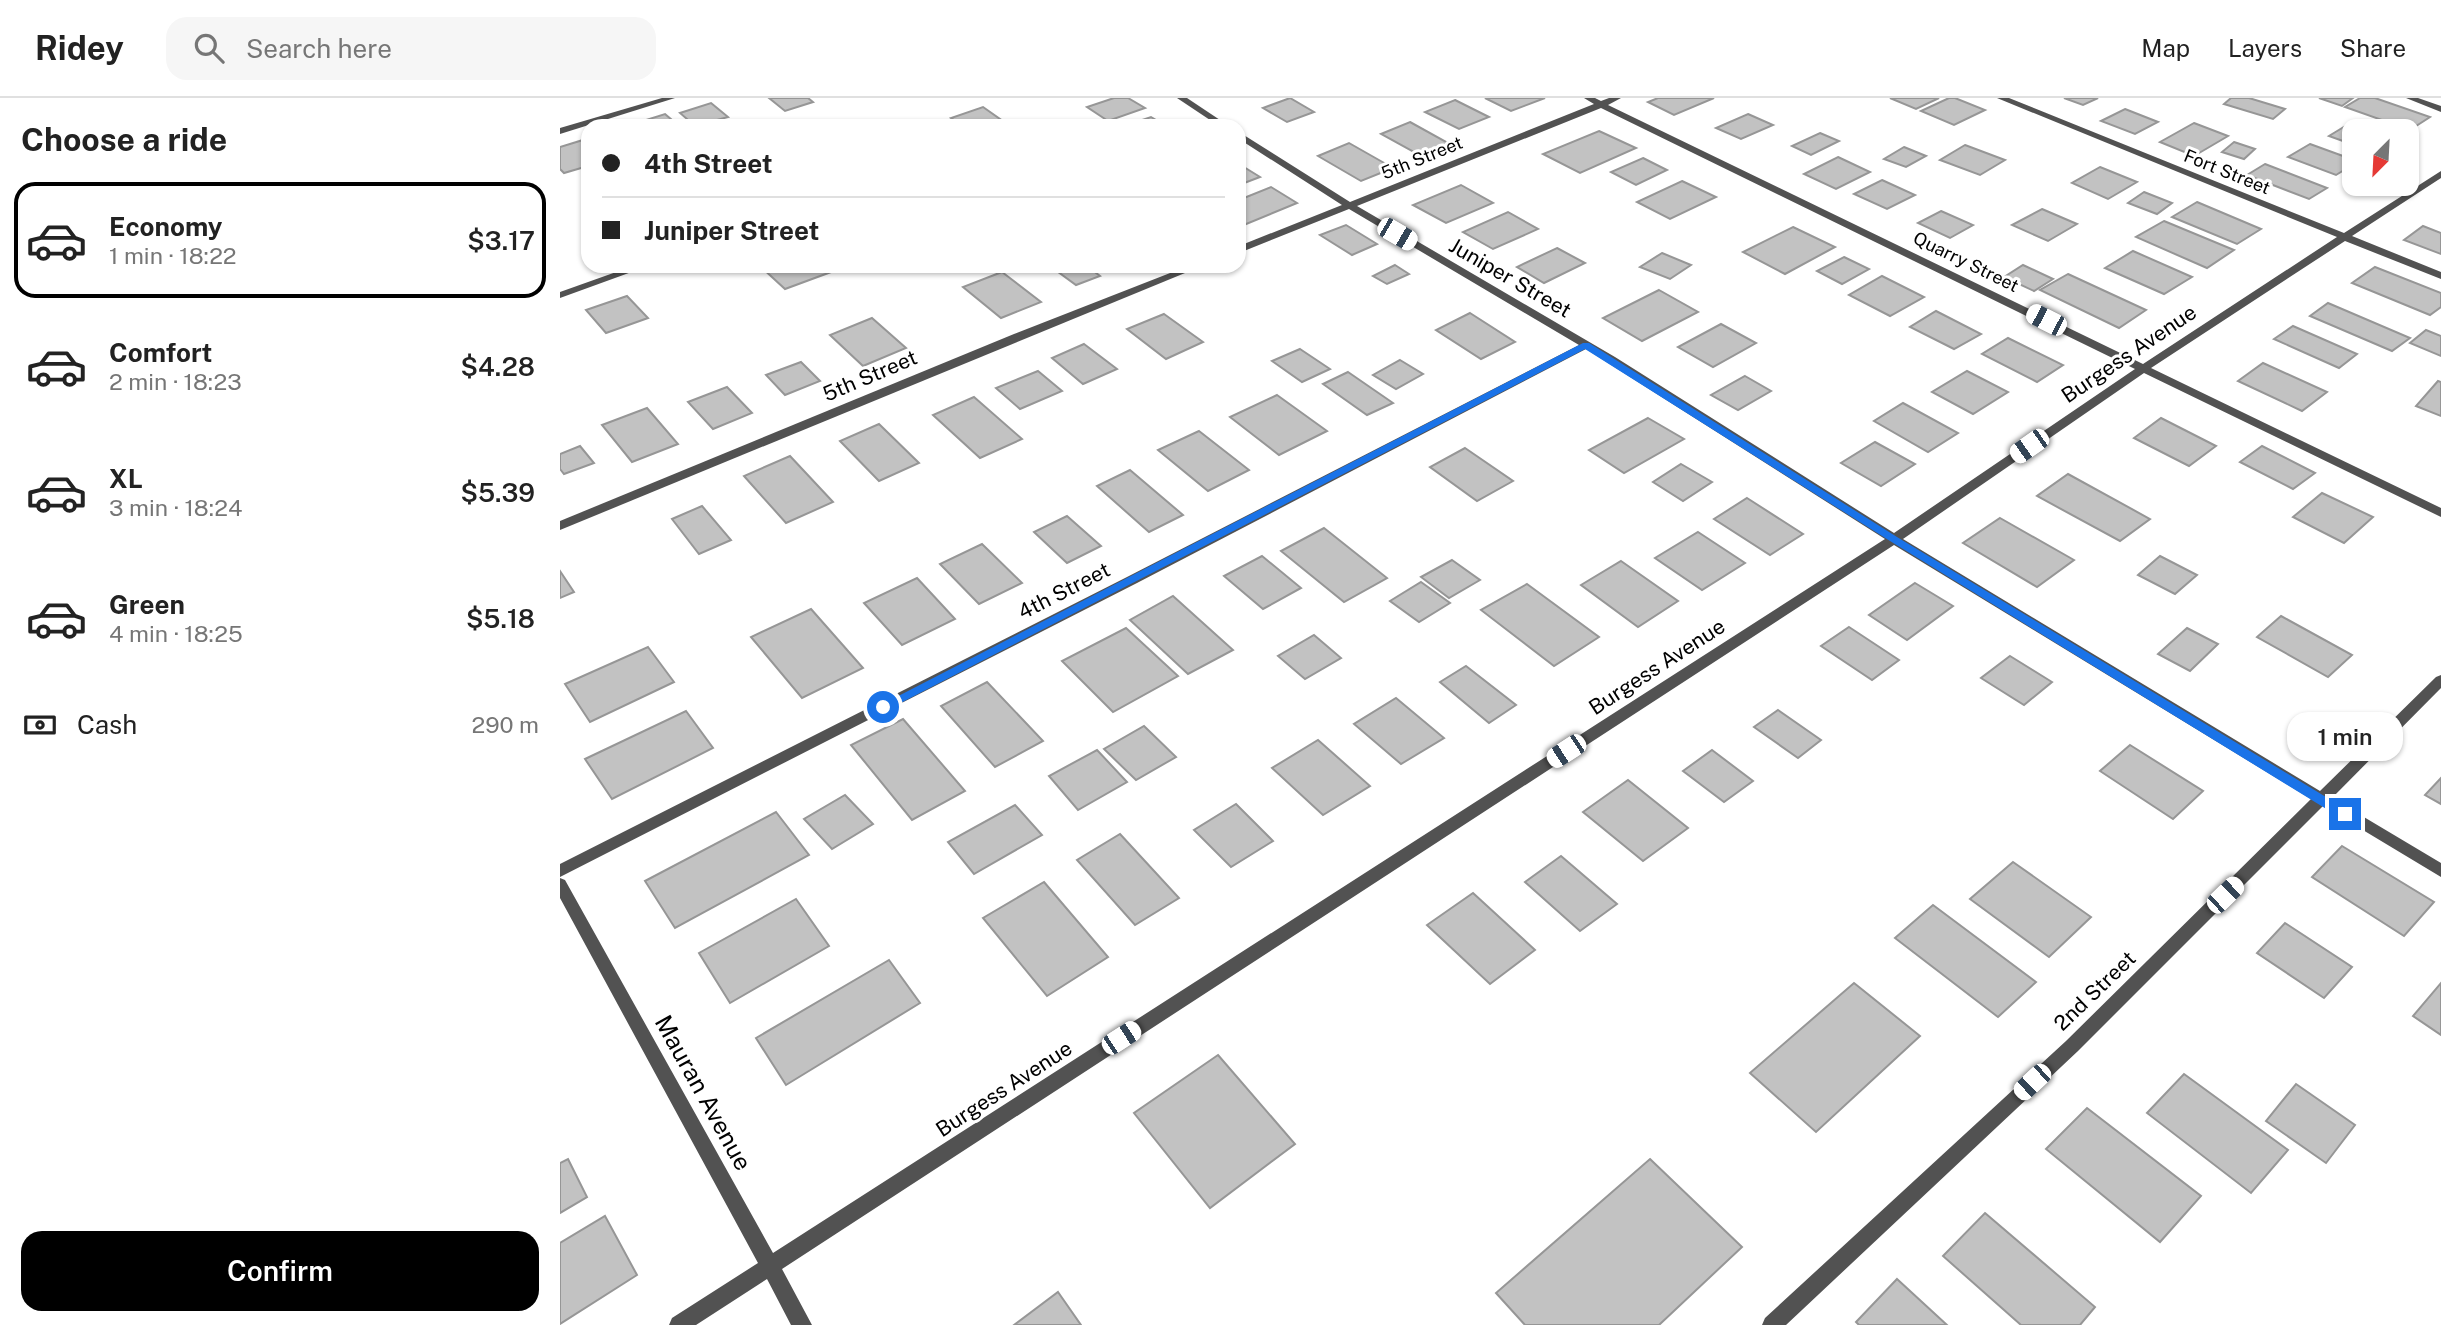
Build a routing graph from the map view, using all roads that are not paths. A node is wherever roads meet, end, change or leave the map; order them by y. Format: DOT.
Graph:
graph roads {
  1 [pos="671,98"];
  2 [pos="1181,98"];
  3 [pos="1588,98"];
  4 [pos="1617,98"];
  5 [pos="2001,98"];
  6 [pos="2410,98"];
  7 [pos="1601,104"];
  8 [pos="2441,109"];
  9 [pos="600,119"];
  10 [pos="1214,119"];
  11 [pos="581,125"];
  12 [pos="560,131"];
  13 [pos="1246,139"];
  14 [pos="2441,174"];
  15 [pos="1350,206"];
  16 [pos="2346,237"];
  17 [pos="1246,247"];
  18 [pos="623,273"];
  19 [pos="1179,273"];
  20 [pos="2441,276"];
  21 [pos="560,295"];
  22 [pos="1586,345"];
  23 [pos="2142,369"];
  24 [pos="2441,513"];
  25 [pos="560,526"];
  26 [pos="1894,539"];
  27 [pos="2441,680"];
  28 [pos="2321,800"];
  29 [pos="560,871"];
  30 [pos="2441,871"];
  31 [pos="560,884"];
  32 [pos="769,1265"];
  33 [pos="679,1325"];
  34 [pos="802,1325"];
  35 [pos="1772,1325"];
  1 -- 9 [label="street"];
  2 -- 10 [label="street"];
  3 -- 7 [label="street, Quarry Street"];
  4 -- 7 [label="street, 5th Street"];
  5 -- 16 [label="street, Fort Street"];
  6 -- 8 [label="street"];
  7 -- 15 [label="street, 5th Street"];
  7 -- 23 [label="street, Quarry Street"];
  11 -- 12 [label="street"];
  13 -- 15 [label="street, Juniper Street"];
  14 -- 16 [label="street, Burgess Avenue"];
  15 -- 17 [label="street, 5th Street"];
  15 -- 22 [label="street, Juniper Street"];
  16 -- 20 [label="street, Fort Street"];
  16 -- 23 [label="street, Burgess Avenue"];
  18 -- 21 [label="street"];
  19 -- 25 [label="street, 5th Street"];
  22 -- 26 [label="street, Juniper Street"];
  22 -- 29 [label="street, 4th Street"];
  23 -- 24 [label="street, Quarry Street"];
  23 -- 26 [label="street, Burgess Avenue"];
  26 -- 28 [label="street, Juniper Street"];
  26 -- 32 [label="street, Burgess Avenue"];
  27 -- 28 [label="street, 2nd Street"];
  28 -- 30 [label="street, Juniper Street"];
  28 -- 35 [label="street, 2nd Street"];
  31 -- 32 [label="street, Mauran Avenue"];
  32 -- 33 [label="street, Burgess Avenue"];
  32 -- 34 [label="street, Mauran Avenue"];
}
